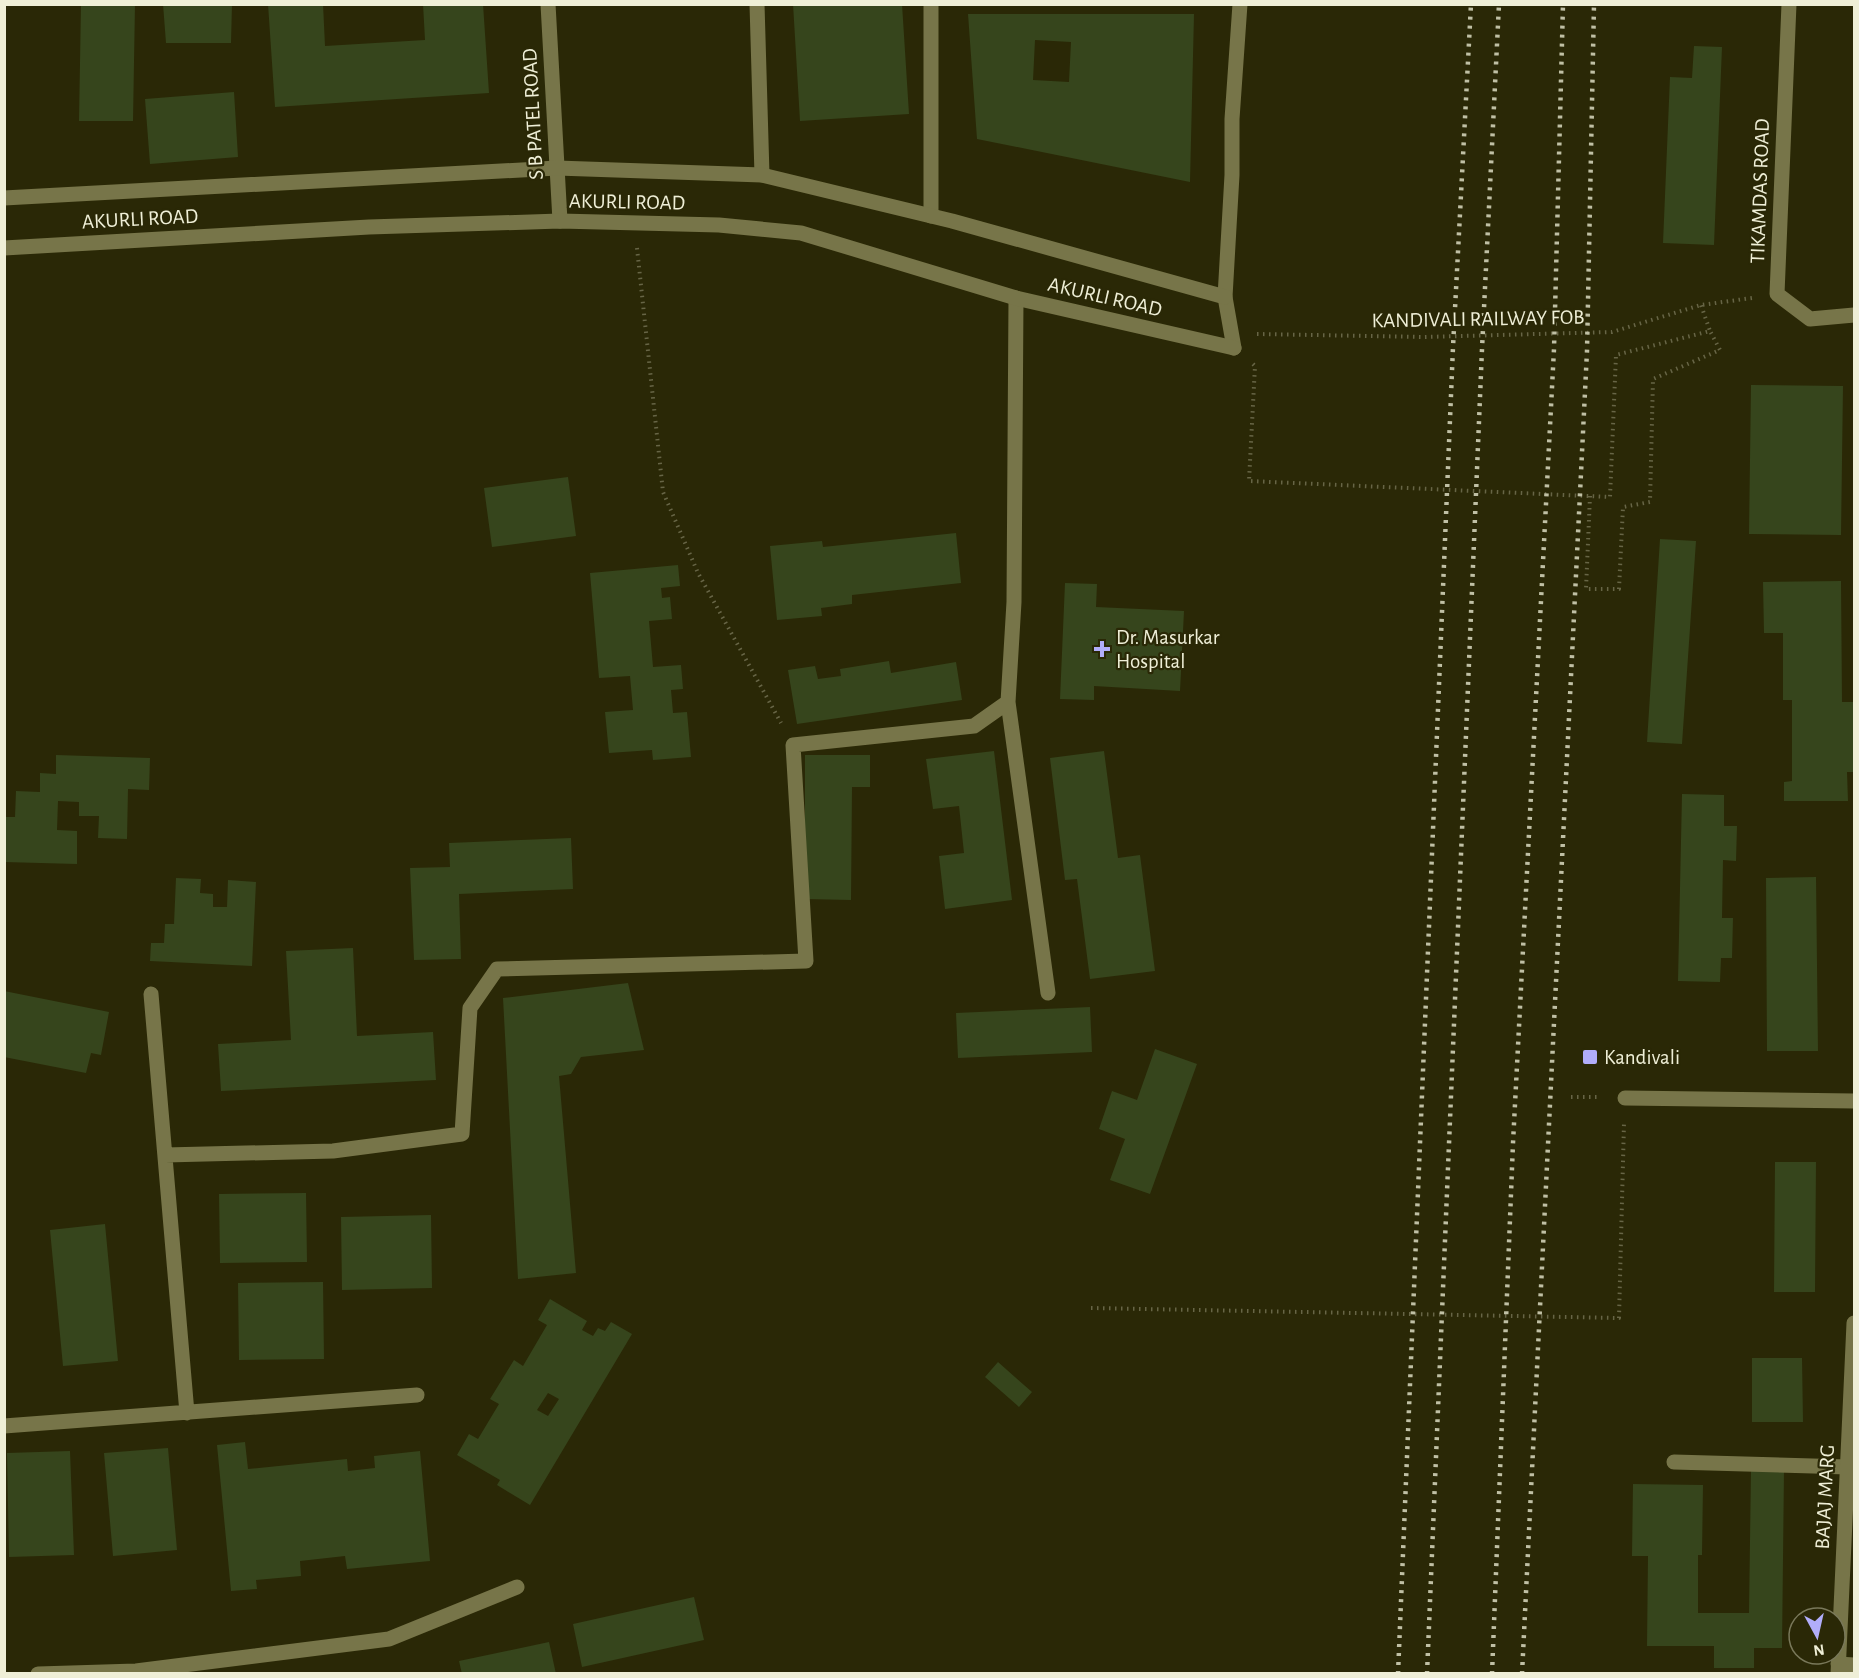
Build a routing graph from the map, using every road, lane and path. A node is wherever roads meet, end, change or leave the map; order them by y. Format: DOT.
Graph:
graph roads {
  1 [pos="548,4"];
  2 [pos="757,4"];
  3 [pos="931,4"];
  4 [pos="1240,4"];
  5 [pos="1789,4"];
  6 [pos="557,168"];
  7 [pos="762,175"];
  8 [pos="4,198"];
  9 [pos="931,216"];
  10 [pos="560,221"];
  11 [pos="634,223"];
  12 [pos="4,248"];
  13 [pos="1777,294"];
  14 [pos="1225,297"];
  15 [pos="1016,298"];
  16 [pos="1701,305"];
  17 [pos="1854,315"];
  18 [pos="1710,331"];
  19 [pos="1251,333"];
  20 [pos="1256,366"];
  21 [pos="1590,496"];
  22 [pos="1008,702"];
  23 [pos="793,745"];
  24 [pos="1048,993"];
  25 [pos="151,994"];
  26 [pos="1625,1098"];
  27 [pos="1854,1101"];
  28 [pos="165,1155"];
  29 [pos="1091,1308"];
  30 [pos="1854,1323"];
  31 [pos="1854,1332"];
  32 [pos="417,1395"];
  33 [pos="187,1413"];
  34 [pos="4,1426"];
  35 [pos="1674,1462"];
  36 [pos="1848,1467"];
  37 [pos="517,1587"];
  38 [pos="1854,1665"];
  39 [pos="1838,1669"];
  40 [pos="38,1674"];
  1 -- 6 [label="street, S B PATEL ROAD"];
  2 -- 7 [label="street"];
  3 -- 9 [label="street"];
  4 -- 14 [label="street"];
  5 -- 13 [label="street, TIKAMDAS ROAD"];
  6 -- 7 [label="street, AKURLI ROAD"];
  6 -- 8 [label="street, AKURLI ROAD"];
  6 -- 10 [label="street, S B PATEL ROAD"];
  7 -- 9 [label="street, AKURLI ROAD"];
  9 -- 14 [label="street, AKURLI ROAD"];
  10 -- 11 [label="street, AKURLI ROAD"];
  10 -- 12 [label="street, AKURLI ROAD"];
  11 -- 15 [label="street, AKURLI ROAD"];
  11 -- 23 [label="path"];
  13 -- 16 [label="path, KANDIVALI RAILWAY FOB"];
  13 -- 17 [label="street, TIKAMDAS ROAD"];
  14 -- 15 [label="street, AKURLI ROAD"];
  15 -- 22 [label="street"];
  16 -- 18 [label="path"];
  16 -- 19 [label="path, KANDIVALI RAILWAY FOB"];
  18 -- 21 [label="path"];
  18 -- 21 [label="path"];
  20 -- 21 [label="path"];
  22 -- 23 [label="street"];
  22 -- 24 [label="street"];
  23 -- 28 [label="street"];
  25 -- 28 [label="street"];
  26 -- 27 [label="street"];
  26 -- 29 [label="path"];
  28 -- 33 [label="street"];
  30 -- 31 [label="street, BAJAJ MARG"];
  31 -- 36 [label="street, BAJAJ MARG"];
  32 -- 33 [label="street"];
  33 -- 34 [label="street"];
  35 -- 36 [label="street"];
  36 -- 39 [label="street, BAJAJ MARG"];
  37 -- 40 [label="street"];
  38 -- 39 [label="street"];
}
